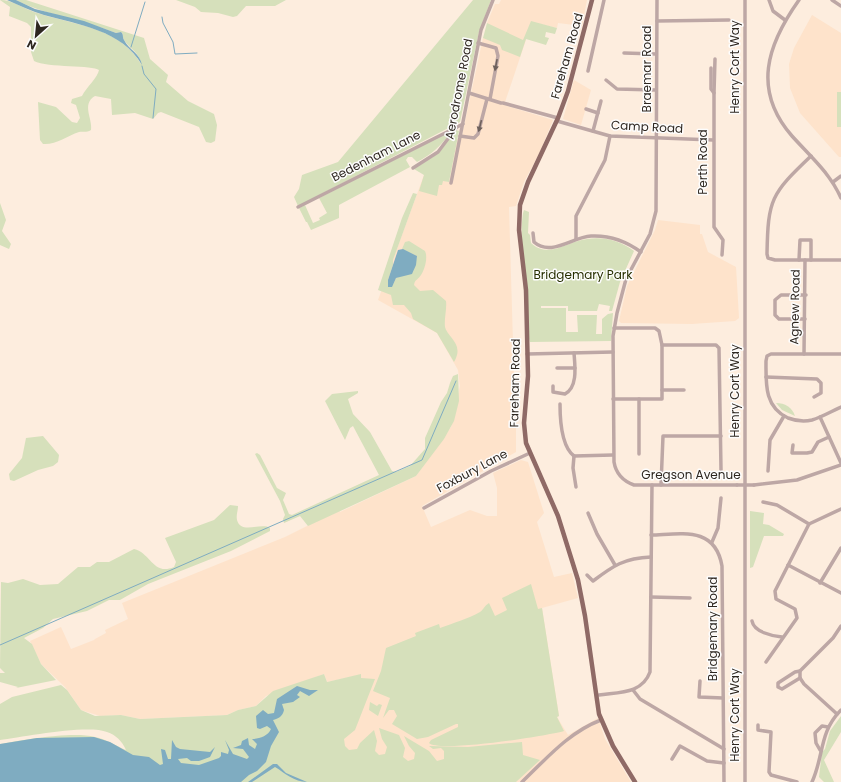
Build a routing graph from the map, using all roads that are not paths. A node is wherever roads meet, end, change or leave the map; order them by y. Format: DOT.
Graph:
graph roads {
  1 [pos="493,0"];
  2 [pos="592,0"];
  3 [pos="604,0"];
  4 [pos="657,0"];
  5 [pos="744,0"];
  6 [pos="769,0"];
  7 [pos="799,0"];
  8 [pos="832,0"];
  9 [pos="841,6"];
  10 [pos="729,20"];
  11 [pos="784,20"];
  12 [pos="657,21"];
  13 [pos="478,43"];
  14 [pos="624,53"];
  15 [pos="656,54"];
  16 [pos="715,59"];
  17 [pos="712,68"];
  18 [pos="588,71"];
  19 [pos="606,80"];
  20 [pos="656,90"];
  21 [pos="469,93"];
  22 [pos="714,93"];
  23 [pos="488,99"];
  24 [pos="600,101"];
  25 [pos="586,109"];
  26 [pos="598,112"];
  27 [pos="558,119"];
  28 [pos="463,124"];
  29 [pos="456,127"];
  30 [pos="593,131"];
  31 [pos="460,136"];
  32 [pos="610,136"];
  33 [pos="656,137"];
  34 [pos="713,140"];
  35 [pos="811,156"];
  36 [pos="412,168"];
  37 [pos="841,176"];
  38 [pos="833,182"];
  39 [pos="451,183"];
  40 [pos="841,198"];
  41 [pos="298,207"];
  42 [pos="533,233"];
  43 [pos="576,239"];
  44 [pos="641,252"];
  45 [pos="722,255"];
  46 [pos="800,260"];
  47 [pos="805,260"];
  48 [pos="811,260"];
  49 [pos="841,260"];
  50 [pos="806,295"];
  51 [pos="805,319"];
  52 [pos="614,328"];
  53 [pos="662,346"];
  54 [pos="613,352"];
  55 [pos="527,354"];
  56 [pos="574,354"];
  57 [pos="804,354"];
  58 [pos="841,354"];
  59 [pos="557,368"];
  60 [pos="575,368"];
  61 [pos="766,377"];
  62 [pos="553,386"];
  63 [pos="662,390"];
  64 [pos="684,390"];
  65 [pos="814,397"];
  66 [pos="613,399"];
  67 [pos="639,399"];
  68 [pos="560,404"];
  69 [pos="841,407"];
  70 [pos="784,416"];
  71 [pos="820,417"];
  72 [pos="721,436"];
  73 [pos="829,437"];
  74 [pos="793,445"];
  75 [pos="530,453"];
  76 [pos="639,454"];
  77 [pos="613,455"];
  78 [pos="574,456"];
  79 [pos="841,464"];
  80 [pos="721,470"];
  81 [pos="768,471"];
  82 [pos="652,485"];
  83 [pos="662,485"];
  84 [pos="576,487"];
  85 [pos="721,498"];
  86 [pos="763,502"];
  87 [pos="424,508"];
  88 [pos="841,509"];
  89 [pos="588,513"];
  90 [pos="809,524"];
  91 [pos="651,535"];
  92 [pos="712,542"];
  93 [pos="841,548"];
  94 [pos="651,557"];
  95 [pos="615,565"];
  96 [pos="788,565"];
  97 [pos="588,575"];
  98 [pos="820,583"];
  99 [pos="841,593"];
  100 [pos="651,597"];
  101 [pos="690,598"];
  102 [pos="752,621"];
  103 [pos="753,626"];
  104 [pos="841,626"];
  105 [pos="751,630"];
  106 [pos="782,637"];
  107 [pos="764,655"];
  108 [pos="768,658"];
  109 [pos="766,662"];
  110 [pos="800,671"];
  111 [pos="800,678"];
  112 [pos="700,681"];
  113 [pos="633,690"];
  114 [pos="599,695"];
  115 [pos="723,698"];
  116 [pos="841,710"];
  117 [pos="837,714"];
  118 [pos="601,720"];
  119 [pos="758,725"];
  120 [pos="828,727"];
  121 [pos="724,749"];
  122 [pos="820,750"];
  123 [pos="672,759"];
  124 [pos="724,763"];
  125 [pos="522,782"];
  126 [pos="636,782"];
  127 [pos="724,782"];
  128 [pos="745,782"];
  129 [pos="797,782"];
  130 [pos="814,782"];
  1 -- 13 [label="street, Aerodrome Road"];
  2 -- 27 [label="main road, Fareham Road"];
  3 -- 18 [label="street"];
  4 -- 12 [label="street, Braemar Road"];
  5 -- 128 [label="street, Henry Cort Way"];
  6 -- 11 [label="street"];
  7 -- 11 [label="street"];
  8 -- 9 [label="street"];
  10 -- 12 [label="street"];
  11 -- 35 [label="street"];
  12 -- 15 [label="street, Braemar Road"];
  13 -- 21 [label="street, Aerodrome Road"];
  13 -- 23 [label="street, one-way"];
  14 -- 15 [label="street"];
  15 -- 20 [label="street, Braemar Road"];
  16 -- 22 [label="street"];
  17 -- 22 [label="street, Perth Road"];
  19 -- 20 [label="street"];
  20 -- 33 [label="street, Braemar Road"];
  21 -- 23 [label="street"];
  21 -- 28 [label="street, Aerodrome Road"];
  22 -- 34 [label="street, Perth Road"];
  23 -- 27 [label="street"];
  23 -- 31 [label="street, one-way"];
  24 -- 26 [label="street"];
  25 -- 26 [label="street"];
  26 -- 30 [label="street"];
  27 -- 30 [label="street, Camp Road"];
  27 -- 55 [label="main road, Fareham Road"];
  28 -- 29 [label="street, Bedenham Lane"];
  28 -- 31 [label="street, Aerodrome Road"];
  29 -- 36 [label="street"];
  29 -- 41 [label="street, Bedenham Lane"];
  30 -- 32 [label="street, Camp Road"];
  31 -- 39 [label="street, Aerodrome Road"];
  32 -- 33 [label="street, Camp Road"];
  32 -- 43 [label="street"];
  33 -- 34 [label="street, Camp Road"];
  33 -- 44 [label="street, Braemar Road"];
  34 -- 45 [label="street, Perth Road"];
  35 -- 38 [label="street"];
  35 -- 46 [label="street"];
  37 -- 38 [label="street"];
  38 -- 40 [label="street"];
  42 -- 43 [label="street"];
  43 -- 44 [label="street"];
  44 -- 52 [label="street, Gregson Avenue"];
  46 -- 47 [label="street"];
  46 -- 48 [label="street"];
  47 -- 48 [label="street"];
  47 -- 50 [label="street, Agnew Road"];
  48 -- 49 [label="street"];
  50 -- 51 [label="street, Agnew Road"];
  50 -- 51 [label="street"];
  51 -- 57 [label="street, Agnew Road"];
  52 -- 53 [label="street"];
  52 -- 54 [label="street, Gregson Avenue"];
  53 -- 63 [label="street"];
  53 -- 72 [label="street"];
  54 -- 56 [label="street"];
  54 -- 66 [label="street, Gregson Avenue"];
  55 -- 56 [label="street"];
  55 -- 75 [label="main road, Fareham Road"];
  56 -- 60 [label="street"];
  57 -- 58 [label="street"];
  57 -- 61 [label="street"];
  59 -- 60 [label="street"];
  60 -- 62 [label="street"];
  61 -- 65 [label="street"];
  61 -- 70 [label="street"];
  63 -- 64 [label="street"];
  63 -- 67 [label="street"];
  66 -- 67 [label="street"];
  66 -- 77 [label="street, Gregson Avenue"];
  67 -- 76 [label="street"];
  68 -- 78 [label="street"];
  69 -- 71 [label="street"];
  70 -- 71 [label="street"];
  70 -- 81 [label="street"];
  71 -- 73 [label="street"];
  72 -- 80 [label="street"];
  72 -- 83 [label="street"];
  73 -- 74 [label="street"];
  73 -- 79 [label="street"];
  75 -- 87 [label="street, Foxbury Lane"];
  75 -- 118 [label="main road, Fareham Road"];
  77 -- 78 [label="street"];
  77 -- 82 [label="street, Gregson Avenue"];
  78 -- 84 [label="street"];
  79 -- 83 [label="street, Gregson Avenue, bridge"];
  82 -- 83 [label="street, Gregson Avenue"];
  82 -- 91 [label="street"];
  85 -- 92 [label="street"];
  86 -- 90 [label="street"];
  88 -- 90 [label="street"];
  89 -- 95 [label="street"];
  90 -- 96 [label="street"];
  91 -- 92 [label="street"];
  91 -- 94 [label="street"];
  92 -- 115 [label="street, Bridgemary Road"];
  93 -- 98 [label="street"];
  94 -- 95 [label="street"];
  94 -- 100 [label="street"];
  95 -- 97 [label="street"];
  96 -- 98 [label="street"];
  96 -- 106 [label="street"];
  98 -- 99 [label="street"];
  100 -- 101 [label="street"];
  100 -- 113 [label="street"];
  102 -- 103 [label="street"];
  103 -- 105 [label="street"];
  103 -- 106 [label="street"];
  104 -- 110 [label="street"];
  106 -- 108 [label="street"];
  107 -- 108 [label="street"];
  108 -- 109 [label="street"];
  110 -- 111 [label="street"];
  110 -- 111 [label="street"];
  111 -- 117 [label="street"];
  112 -- 115 [label="street"];
  113 -- 114 [label="street"];
  113 -- 121 [label="street"];
  115 -- 121 [label="street, Bridgemary Road"];
  116 -- 117 [label="street"];
  117 -- 120 [label="street"];
  118 -- 125 [label="street"];
  118 -- 126 [label="main road, Fareham Road"];
  119 -- 129 [label="street"];
  120 -- 122 [label="street"];
  120 -- 122 [label="street"];
  121 -- 124 [label="street, Bridgemary Road"];
  122 -- 130 [label="street"];
  123 -- 124 [label="street"];
  124 -- 127 [label="street, Bridgemary Road"];
}
